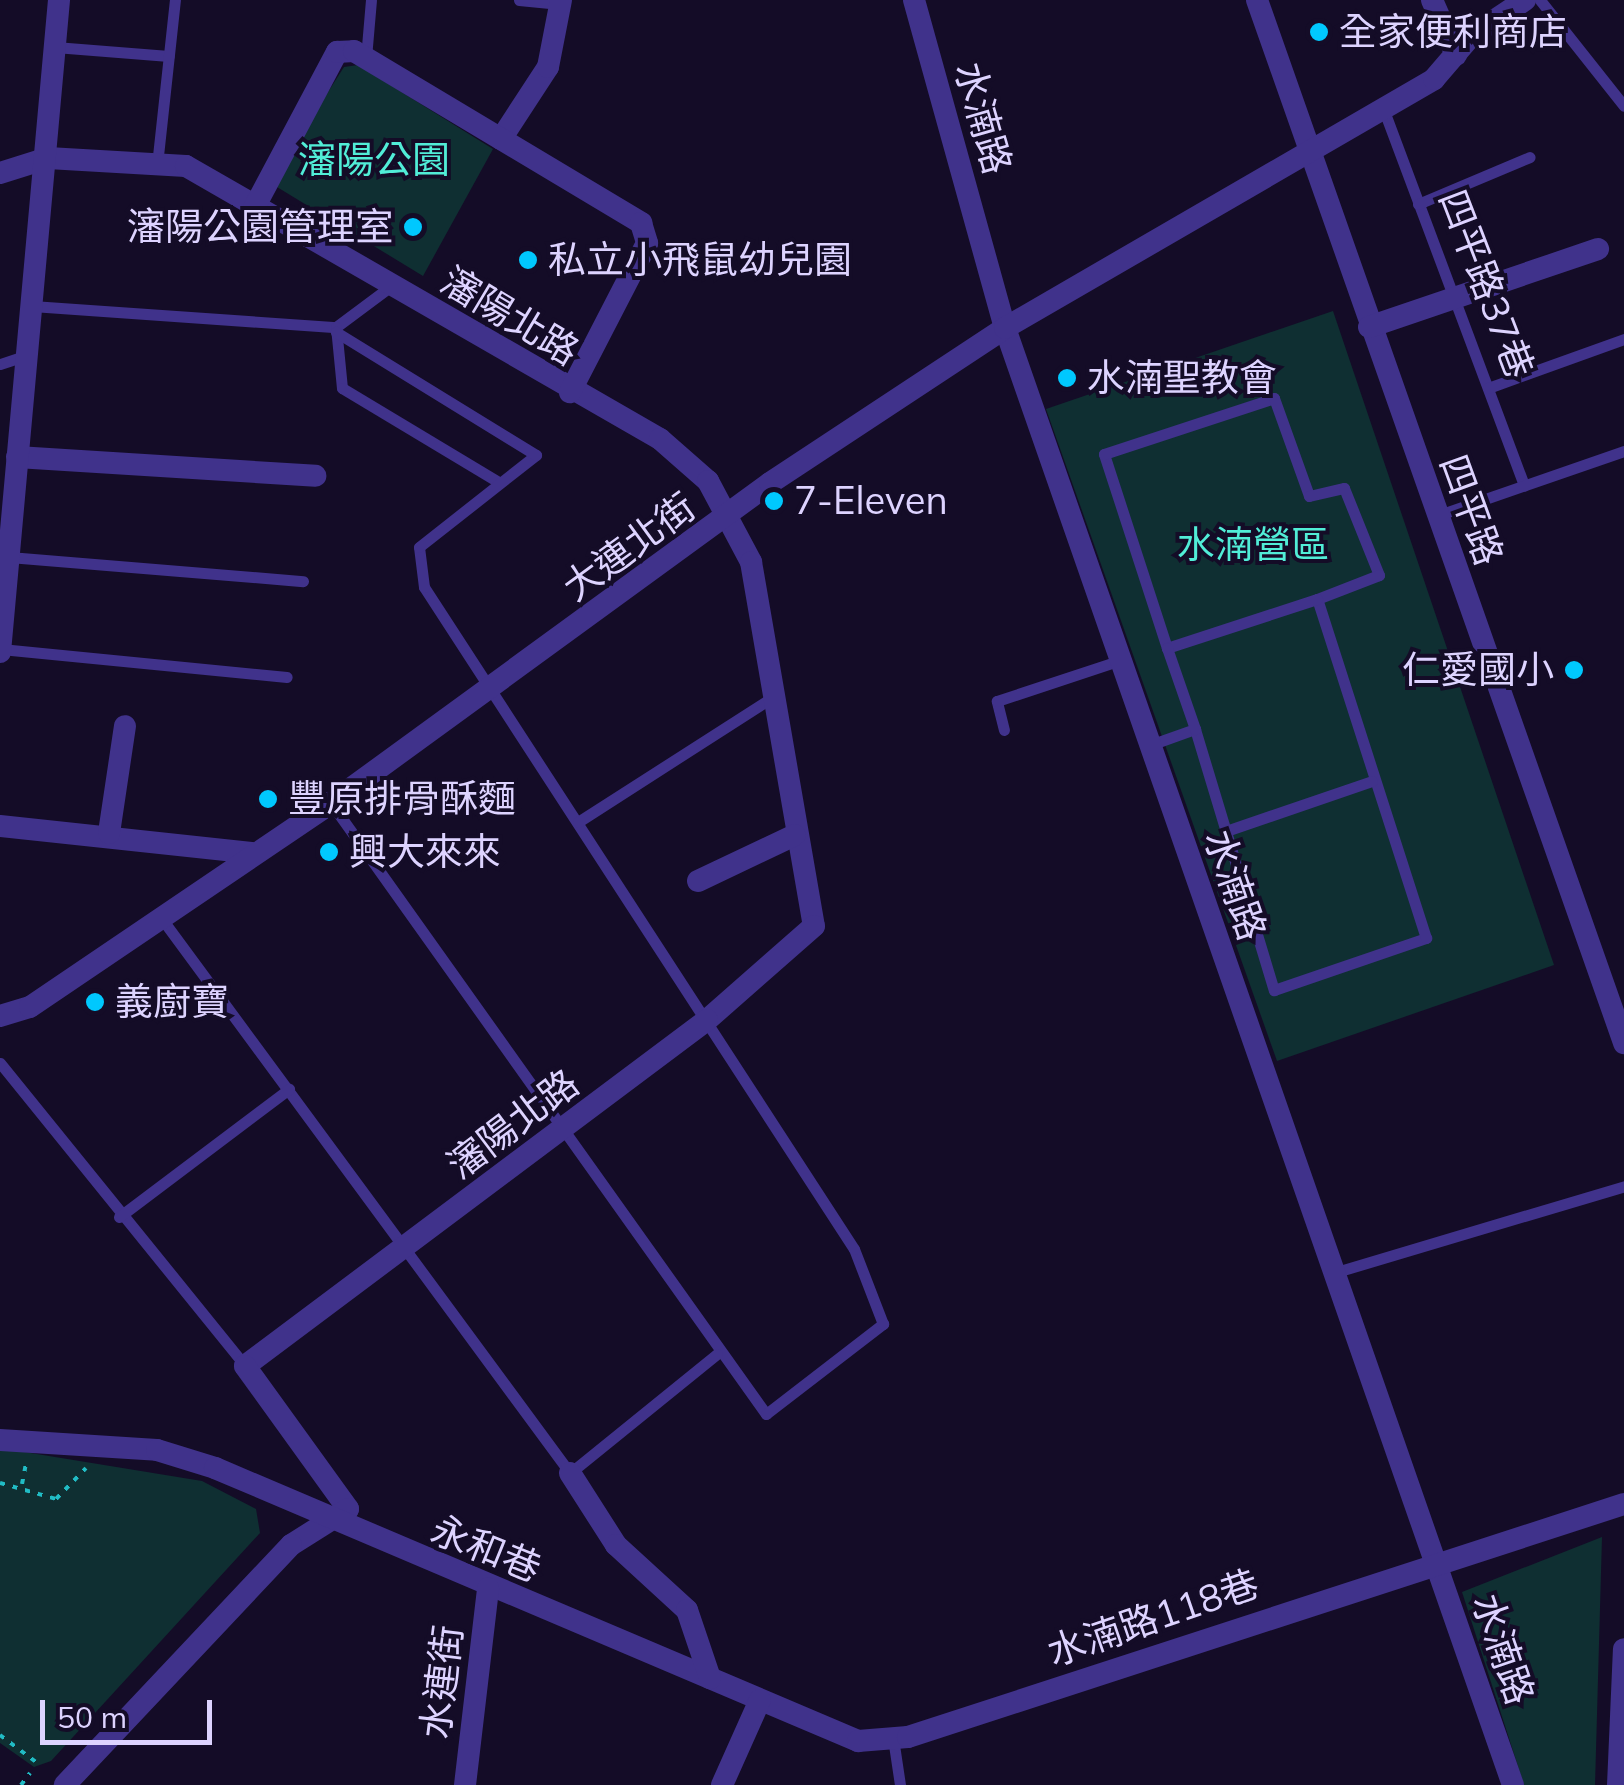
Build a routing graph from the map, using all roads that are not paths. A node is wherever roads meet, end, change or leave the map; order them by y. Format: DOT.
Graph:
graph roads {
  1 [pos="59,0"];
  2 [pos="175,0"];
  3 [pos="371,0"];
  4 [pos="519,0"];
  5 [pos="914,0"];
  6 [pos="1257,0"];
  7 [pos="1432,0"];
  8 [pos="1525,0"];
  9 [pos="1540,0"];
  10 [pos="560,2"];
  11 [pos="55,47"];
  12 [pos="1456,55"];
  13 [pos="169,56"];
  14 [pos="366,58"];
  15 [pos="1624,106"];
  16 [pos="1383,108"];
  17 [pos="501,139"];
  18 [pos="1308,147"];
  19 [pos="1530,157"];
  20 [pos="48,158"];
  21 [pos="157,166"];
  22 [pos="0,173"];
  23 [pos="1418,204"];
  24 [pos="254,208"];
  25 [pos="1598,248"];
  26 [pos="392,286"];
  27 [pos="1454,298"];
  28 [pos="32,306"];
  29 [pos="1369,327"];
  30 [pos="1005,328"];
  31 [pos="336,329"];
  32 [pos="1624,339"];
  33 [pos="28,355"];
  34 [pos="0,364"];
  35 [pos="1488,388"];
  36 [pos="570,392"];
  37 [pos="1624,450"];
  38 [pos="16,457"];
  39 [pos="314,476"];
  40 [pos="500,483"];
  41 [pos="1524,485"];
  42 [pos="732,515"];
  43 [pos="1436,516"];
  44 [pos="9,556"];
  45 [pos="303,581"];
  46 [pos="1317,598"];
  47 [pos="1167,648"];
  48 [pos="0,650"];
  49 [pos="1121,660"];
  50 [pos="287,677"];
  51 [pos="494,686"];
  52 [pos="774,696"];
  53 [pos="125,726"];
  54 [pos="1195,729"];
  55 [pos="1004,730"];
  56 [pos="1150,744"];
  57 [pos="1372,781"];
  58 [pos="331,804"];
  59 [pos="578,822"];
  60 [pos="0,826"];
  61 [pos="1226,831"];
  62 [pos="110,833"];
  63 [pos="795,835"];
  64 [pos="254,853"];
  65 [pos="698,881"];
  66 [pos="162,919"];
  67 [pos="0,1016"];
  68 [pos="707,1020"];
  69 [pos="1624,1043"];
  70 [pos="0,1063"];
  71 [pos="289,1090"];
  72 [pos="562,1130"];
  73 [pos="1624,1186"];
  74 [pos="119,1217"];
  75 [pos="410,1246"];
  76 [pos="1329,1274"];
  77 [pos="717,1354"];
  78 [pos="246,1366"];
  79 [pos="0,1440"];
  80 [pos="570,1473"];
  81 [pos="1624,1504"];
  82 [pos="333,1519"];
  83 [pos="1434,1560"];
  84 [pos="488,1588"];
  85 [pos="1624,1649"];
  86 [pos="1624,1660"];
  87 [pos="710,1678"];
  88 [pos="760,1700"];
  89 [pos="893,1738"];
  90 [pos="65,1785"];
  91 [pos="465,1785"];
  92 [pos="722,1785"];
  93 [pos="900,1785"];
  94 [pos="1513,1785"];
  95 [pos="1618,1785"];
  1 -- 11 [label="street"];
  2 -- 13 [label="lane"];
  3 -- 14 [label="lane"];
  4 -- 10 [label="lane"];
  5 -- 30 [label="street, 水湳路"];
  6 -- 18 [label="street, 四平路"];
  7 -- 12 [label="street"];
  8 -- 12 [label="street"];
  9 -- 15 [label="lane"];
  10 -- 17 [label="street"];
  11 -- 13 [label="lane"];
  11 -- 20 [label="street"];
  12 -- 16 [label="street"];
  13 -- 21 [label="lane"];
  14 -- 17 [label="street"];
  14 -- 24 [label="street"];
  16 -- 18 [label="street"];
  16 -- 23 [label="lane, 四平路37巷"];
  17 -- 36 [label="street"];
  18 -- 29 [label="street, 四平路"];
  18 -- 30 [label="street, 大連北街"];
  19 -- 23 [label="lane"];
  20 -- 21 [label="street, 瀋陽北路"];
  20 -- 22 [label="street"];
  20 -- 28 [label="street"];
  21 -- 24 [label="street, 瀋陽北路"];
  23 -- 27 [label="lane, 四平路37巷"];
  24 -- 26 [label="street, 瀋陽北路"];
  25 -- 27 [label="street"];
  26 -- 31 [label="lane, 瀋陽北路"];
  26 -- 36 [label="street, 瀋陽北路"];
  27 -- 29 [label="street"];
  27 -- 35 [label="lane, 四平路37巷"];
  28 -- 31 [label="lane"];
  28 -- 33 [label="street"];
  29 -- 43 [label="street, 四平路"];
  30 -- 42 [label="street, 大連北街"];
  30 -- 49 [label="street, 水湳路"];
  31 -- 40 [label="lane"];
  31 -- 40 [label="lane"];
  32 -- 35 [label="lane"];
  33 -- 34 [label="lane"];
  33 -- 38 [label="street"];
  35 -- 41 [label="lane, 四平路37巷"];
  36 -- 42 [label="street, 瀋陽北路"];
  37 -- 41 [label="lane"];
  38 -- 39 [label="street"];
  38 -- 44 [label="street"];
  40 -- 51 [label="lane"];
  41 -- 43 [label="lane"];
  42 -- 51 [label="street, 大連北街"];
  42 -- 52 [label="street"];
  43 -- 69 [label="street, 四平路"];
  44 -- 45 [label="lane"];
  44 -- 48 [label="street"];
  46 -- 47 [label="lane"];
  46 -- 47 [label="lane"];
  46 -- 57 [label="lane"];
  47 -- 54 [label="lane"];
  48 -- 50 [label="lane"];
  49 -- 55 [label="lane"];
  49 -- 56 [label="street, 水湳路"];
  51 -- 58 [label="street, 大連北街"];
  51 -- 59 [label="lane"];
  52 -- 59 [label="lane"];
  52 -- 63 [label="street"];
  53 -- 62 [label="street"];
  54 -- 56 [label="lane"];
  54 -- 61 [label="lane"];
  56 -- 76 [label="street, 水湳路"];
  57 -- 61 [label="lane"];
  57 -- 61 [label="lane"];
  58 -- 64 [label="street, 大連北街"];
  58 -- 72 [label="lane"];
  59 -- 68 [label="lane"];
  60 -- 62 [label="street"];
  62 -- 64 [label="street"];
  63 -- 65 [label="street"];
  63 -- 68 [label="street, 瀋陽北路"];
  64 -- 66 [label="street, 大連北街"];
  66 -- 67 [label="street, 大連北街"];
  66 -- 71 [label="lane"];
  68 -- 72 [label="street, 瀋陽北路"];
  68 -- 77 [label="lane"];
  70 -- 74 [label="lane"];
  71 -- 74 [label="lane"];
  71 -- 75 [label="lane"];
  72 -- 75 [label="street, 瀋陽北路"];
  72 -- 77 [label="lane"];
  73 -- 76 [label="lane"];
  74 -- 78 [label="lane"];
  75 -- 78 [label="street, 瀋陽北路"];
  75 -- 80 [label="lane"];
  76 -- 83 [label="street, 水湳路"];
  77 -- 80 [label="lane"];
  78 -- 82 [label="street"];
  79 -- 82 [label="street, 永和巷"];
  80 -- 87 [label="street"];
  81 -- 83 [label="street, 水湳路118巷"];
  82 -- 84 [label="street, 永和巷"];
  82 -- 90 [label="street"];
  83 -- 89 [label="street, 水湳路118巷"];
  83 -- 94 [label="street, 水湳路"];
  84 -- 87 [label="street, 永和巷"];
  84 -- 91 [label="street, 水連街"];
  85 -- 86 [label="street"];
  86 -- 95 [label="street"];
  87 -- 88 [label="street, 永和巷"];
  88 -- 89 [label="street, 永和巷"];
  88 -- 92 [label="street"];
  89 -- 93 [label="lane"];
}
